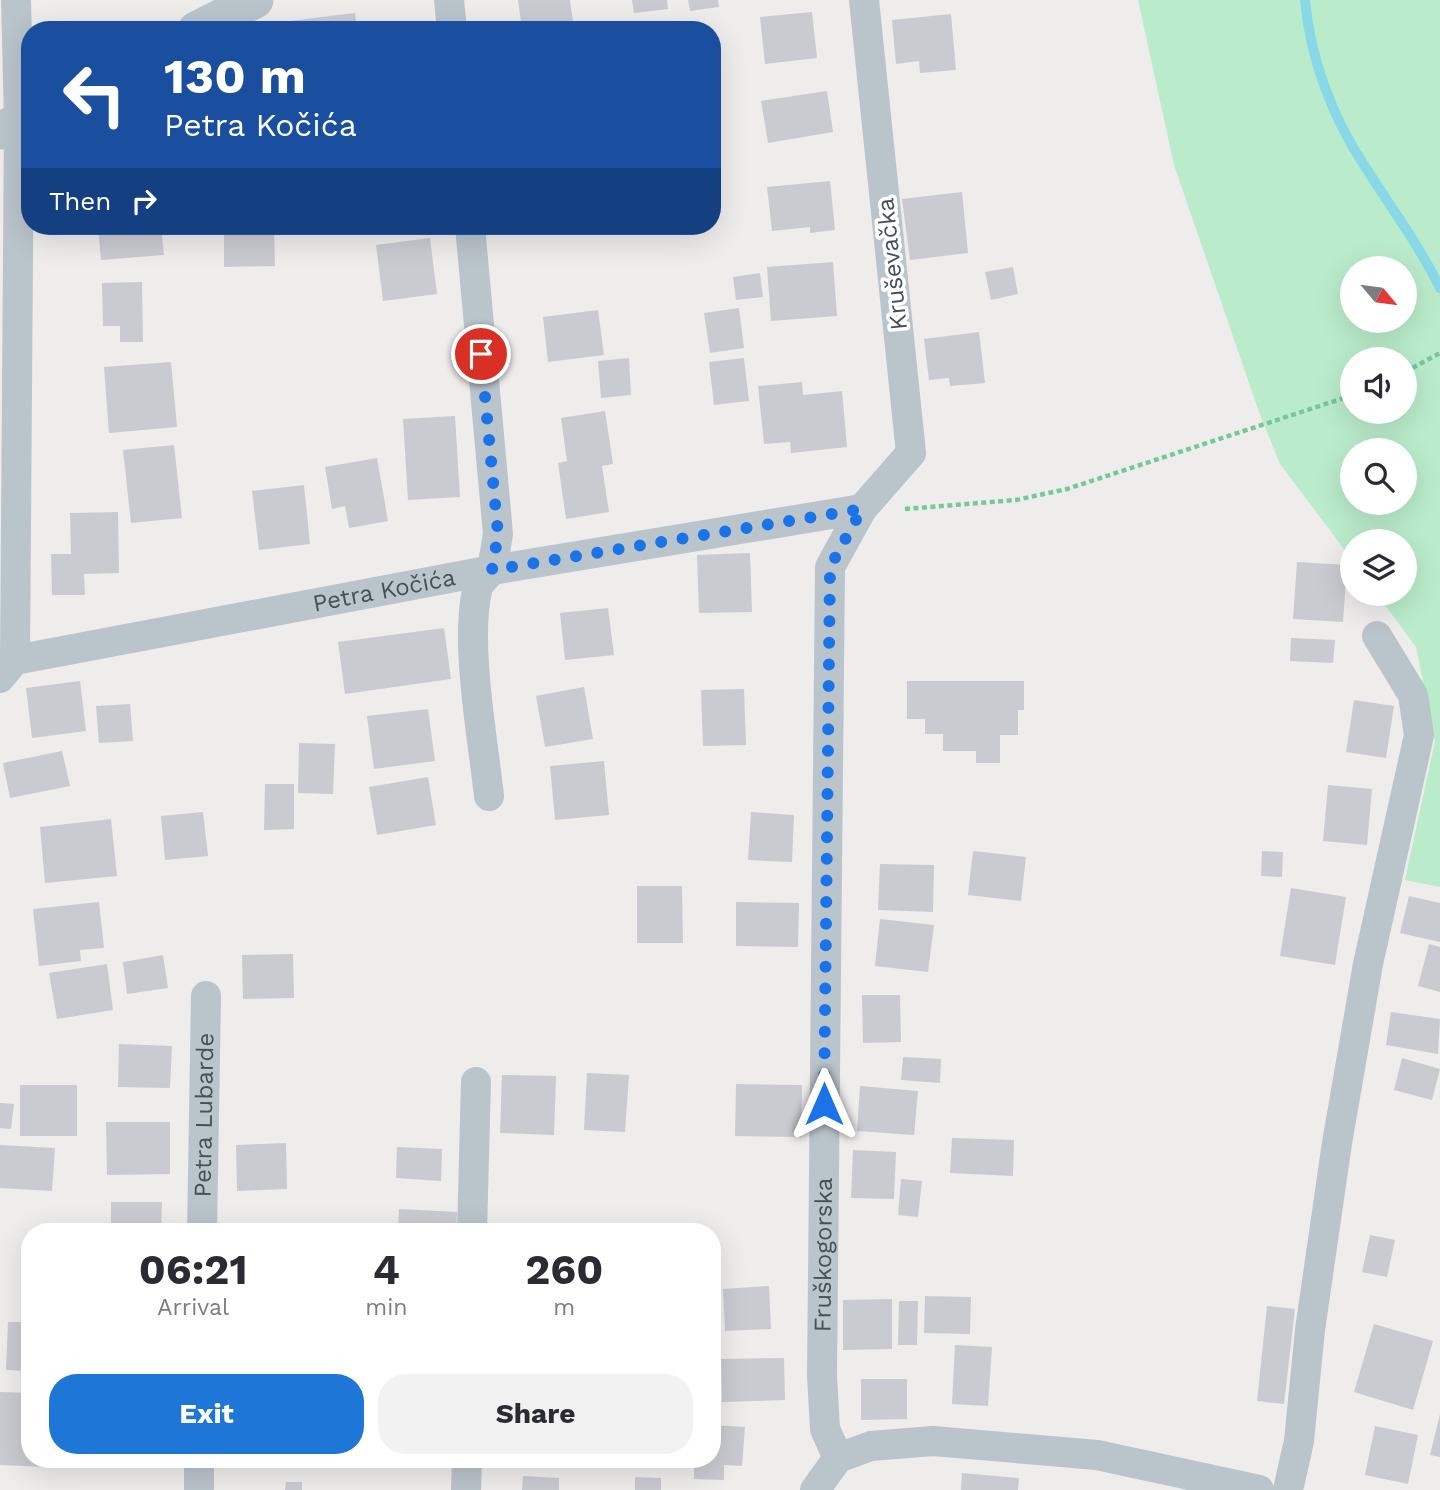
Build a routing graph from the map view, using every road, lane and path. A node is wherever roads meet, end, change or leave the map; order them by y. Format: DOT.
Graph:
graph roads {
  1 [pos="16,0"];
  2 [pos="255,0"];
  3 [pos="449,0"];
  4 [pos="864,0"];
  5 [pos="214,21"];
  6 [pos="451,21"];
  7 [pos="16,122"];
  8 [pos="471,235"];
  9 [pos="1440,353"];
  10 [pos="1417,365"];
  11 [pos="1340,399"];
  12 [pos="862,509"];
  13 [pos="8,536"];
  14 [pos="492,570"];
  15 [pos="1377,636"];
  16 [pos="7,669"];
  17 [pos="489,796"];
  18 [pos="206,996"];
  19 [pos="476,1082"];
  20 [pos="202,1223"];
  21 [pos="472,1223"];
  22 [pos="838,1458"];
  23 [pos="199,1468"];
  24 [pos="467,1468"];
  25 [pos="199,1490"];
  26 [pos="466,1490"];
  27 [pos="816,1490"];
  28 [pos="1259,1490"];
  29 [pos="1288,1490"];
  1 -- 7 [label="street"];
  2 -- 5 [label="street"];
  3 -- 6 [label="street"];
  4 -- 12 [label="street, Kruševačka"];
  7 -- 13 [label="street"];
  8 -- 14 [label="street"];
  9 -- 10 [label="path"];
  11 -- 12 [label="path"];
  12 -- 14 [label="street, Petra Kočića"];
  12 -- 22 [label="street, Fruškogorska"];
  13 -- 16 [label="street"];
  14 -- 16 [label="street, Petra Kočića"];
  14 -- 17 [label="street"];
  15 -- 29 [label="street"];
  18 -- 20 [label="street, Petra Lubarde"];
  19 -- 21 [label="street"];
  22 -- 27 [label="street"];
  22 -- 28 [label="street"];
  23 -- 25 [label="street"];
  24 -- 26 [label="street"];
}
